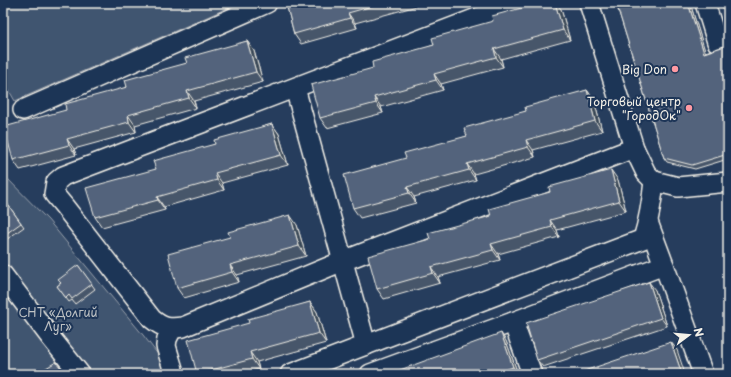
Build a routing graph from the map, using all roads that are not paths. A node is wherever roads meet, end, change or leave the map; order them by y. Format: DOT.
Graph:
graph roads {
  1 [pos="267,3"];
  2 [pos="516,3"];
  3 [pos="589,3"];
  4 [pos="704,3"];
  5 [pos="717,42"];
  6 [pos="295,88"];
  7 [pos="23,110"];
  8 [pos="634,148"];
  9 [pos="654,181"];
  10 [pos="728,182"];
  11 [pos="648,222"];
  12 [pos="343,261"];
  13 [pos="664,265"];
  14 [pos="3,275"];
  15 [pos="513,322"];
  16 [pos="172,329"];
  17 [pos="366,345"];
  18 [pos="173,369"];
  19 [pos="80,374"];
  20 [pos="290,374"];
  21 [pos="370,374"];
  22 [pos="532,374"];
  23 [pos="703,374"];
  1 -- 7 [label="street"];
  2 -- 6 [label="street"];
  3 -- 8 [label="street"];
  4 -- 5 [label="street"];
  6 -- 12 [label="street"];
  6 -- 16 [label="street"];
  8 -- 9 [label="street"];
  8 -- 12 [label="street"];
  9 -- 10 [label="street"];
  9 -- 11 [label="street"];
  11 -- 13 [label="street"];
  11 -- 17 [label="street"];
  12 -- 16 [label="street"];
  12 -- 17 [label="street"];
  13 -- 15 [label="street"];
  13 -- 23 [label="street"];
  14 -- 19 [label="street"];
  15 -- 21 [label="street"];
  15 -- 22 [label="street"];
  16 -- 18 [label="street"];
  17 -- 20 [label="street"];
}
